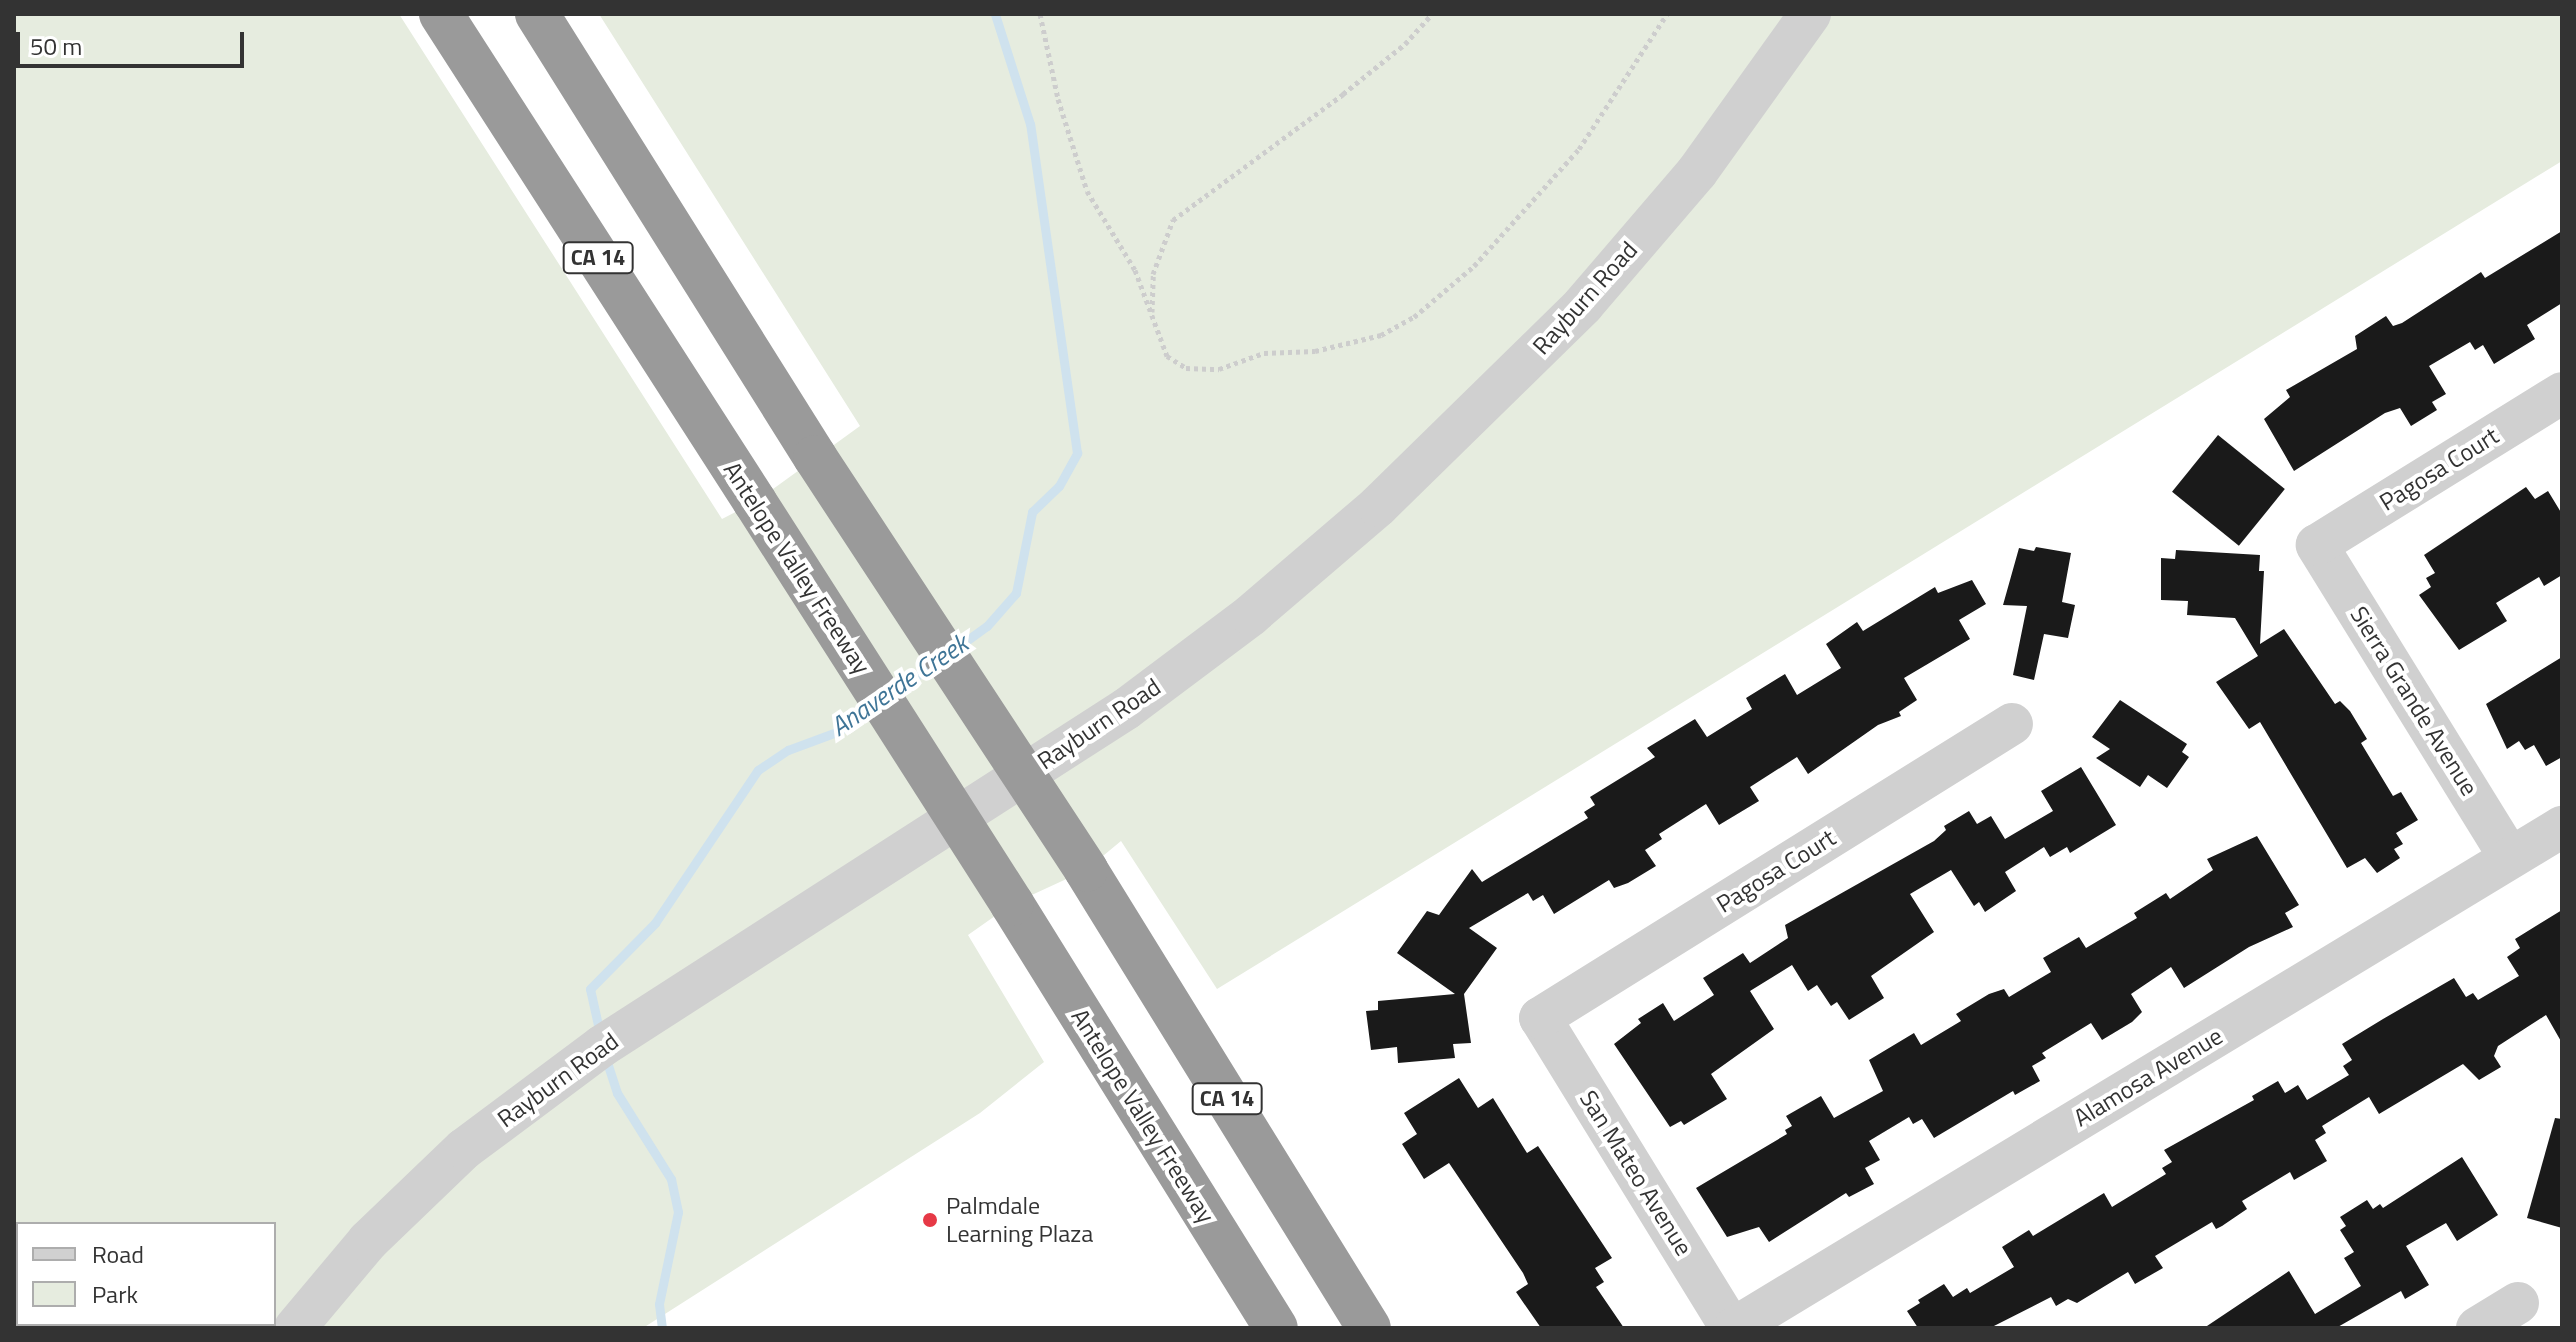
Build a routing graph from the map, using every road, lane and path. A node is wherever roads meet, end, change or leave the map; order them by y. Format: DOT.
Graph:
graph roads {
  1 [pos="441,14"];
  2 [pos="537,14"];
  3 [pos="1040,14"];
  4 [pos="1432,14"];
  5 [pos="1667,14"];
  6 [pos="1810,14"];
  7 [pos="1152,318"];
  8 [pos="2562,393"];
  9 [pos="2317,545"];
  10 [pos="2012,724"];
  11 [pos="2562,827"];
  12 [pos="2510,858"];
  13 [pos="1540,1018"];
  14 [pos="2518,1303"];
  15 [pos="295,1328"];
  16 [pos="1276,1328"];
  17 [pos="1369,1328"];
  18 [pos="1733,1328"];
  19 [pos="2477,1328"];
  1 -- 16 [label="highway, Antelope Valley Freeway / CA 14, bridge"];
  2 -- 17 [label="highway, CA 14, bridge"];
  3 -- 7 [label="path"];
  4 -- 7 [label="path"];
  5 -- 7 [label="path"];
  6 -- 15 [label="street, Rayburn Road"];
  8 -- 9 [label="street, Pagosa Court"];
  9 -- 12 [label="street, Sierra Grande Avenue"];
  10 -- 13 [label="street, Pagosa Court"];
  11 -- 12 [label="street, Alamosa Avenue"];
  12 -- 18 [label="street, Alamosa Avenue"];
  13 -- 18 [label="street, San Mateo Avenue"];
  14 -- 19 [label="street"];
}
